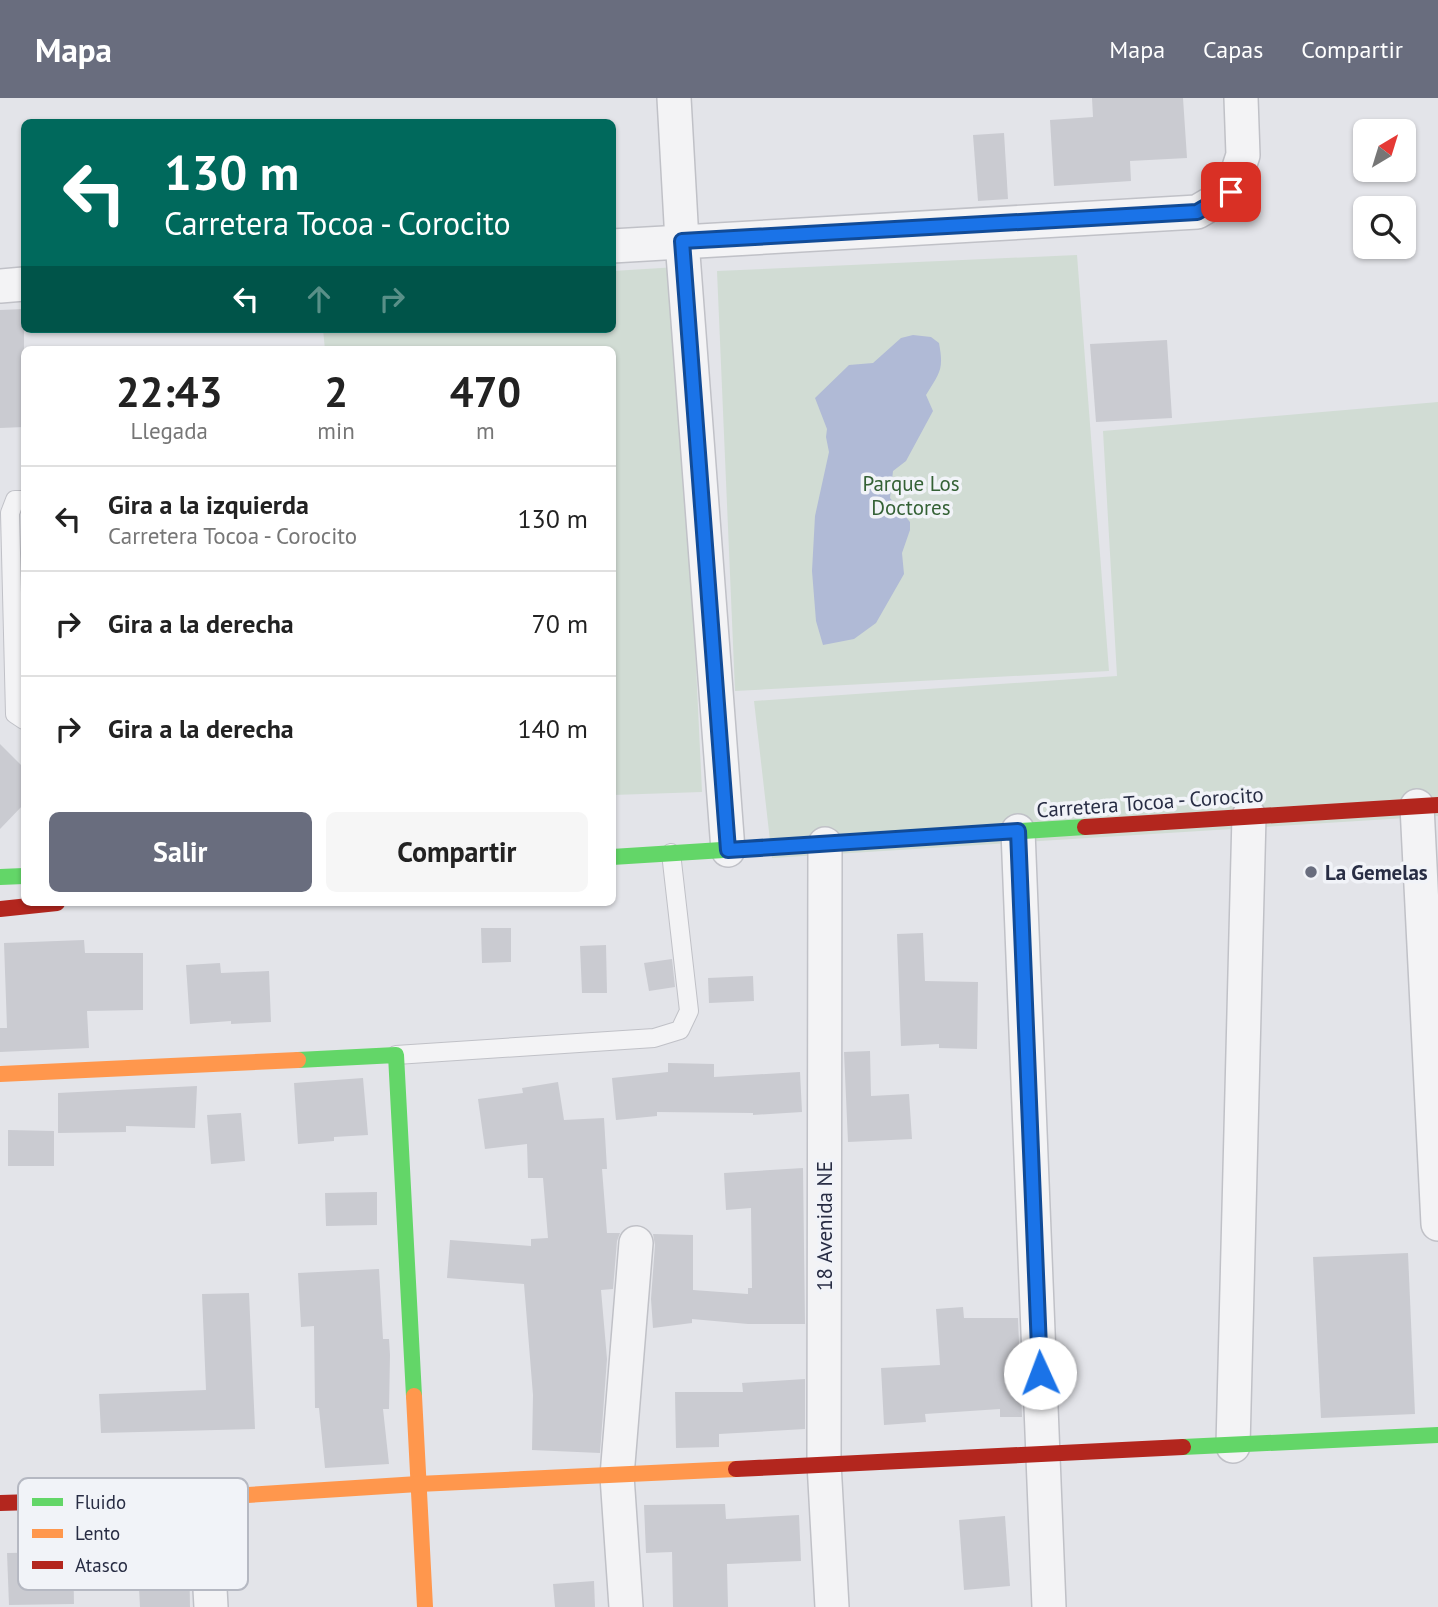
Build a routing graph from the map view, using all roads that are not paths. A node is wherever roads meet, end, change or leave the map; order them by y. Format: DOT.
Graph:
graph roads {
  1 [pos="674,98"];
  2 [pos="1241,98"];
  3 [pos="682,241"];
  4 [pos="616,246"];
  5 [pos="21,284"];
  6 [pos="0,286"];
  7 [pos="21,500"];
  8 [pos="21,718"];
  9 [pos="1427,806"];
  10 [pos="1249,816"];
  11 [pos="1018,831"];
  12 [pos="825,844"];
  13 [pos="728,850"];
  14 [pos="671,853"];
  15 [pos="616,857"];
  16 [pos="21,876"];
  17 [pos="0,877"];
  18 [pos="28,906"];
  19 [pos="0,909"];
  20 [pos="396,1055"];
  21 [pos="0,1074"];
  22 [pos="1438,1224"];
  23 [pos="636,1243"];
  24 [pos="1438,1435"];
  25 [pos="1233,1446"];
  26 [pos="1043,1454"];
  27 [pos="824,1464"];
  28 [pos="617,1476"];
  29 [pos="418,1484"];
  30 [pos="248,1495"];
  31 [pos="0,1503"];
  32 [pos="18,1503"];
  33 [pos="425,1607"];
  34 [pos="626,1607"];
  35 [pos="832,1607"];
  36 [pos="1049,1607"];
  1 -- 3 [label="street"];
  2 -- 3 [label="street"];
  3 -- 4 [label="street"];
  3 -- 13 [label="street"];
  5 -- 6 [label="street"];
  7 -- 8 [label="lane"];
  9 -- 10 [label="street, Carretera Tocoa - Corocito"];
  9 -- 22 [label="street"];
  10 -- 11 [label="street, Carretera Tocoa - Corocito"];
  10 -- 25 [label="street"];
  11 -- 12 [label="street, Carretera Tocoa - Corocito"];
  11 -- 26 [label="street"];
  12 -- 13 [label="street, Carretera Tocoa - Corocito"];
  12 -- 27 [label="street, 18 Avenida NE"];
  13 -- 14 [label="street, Carretera Tocoa - Corocito"];
  14 -- 15 [label="street, Carretera Tocoa - Corocito"];
  14 -- 20 [label="lane"];
  16 -- 17 [label="street"];
  18 -- 19 [label="street"];
  20 -- 21 [label="street"];
  20 -- 29 [label="street"];
  23 -- 28 [label="street"];
  24 -- 25 [label="street"];
  25 -- 26 [label="street"];
  26 -- 27 [label="street"];
  26 -- 36 [label="street"];
  27 -- 28 [label="street"];
  27 -- 35 [label="street, 18 Avenida NE"];
  28 -- 29 [label="street"];
  28 -- 34 [label="street"];
  29 -- 30 [label="street"];
  29 -- 33 [label="street"];
  31 -- 32 [label="street"];
}
